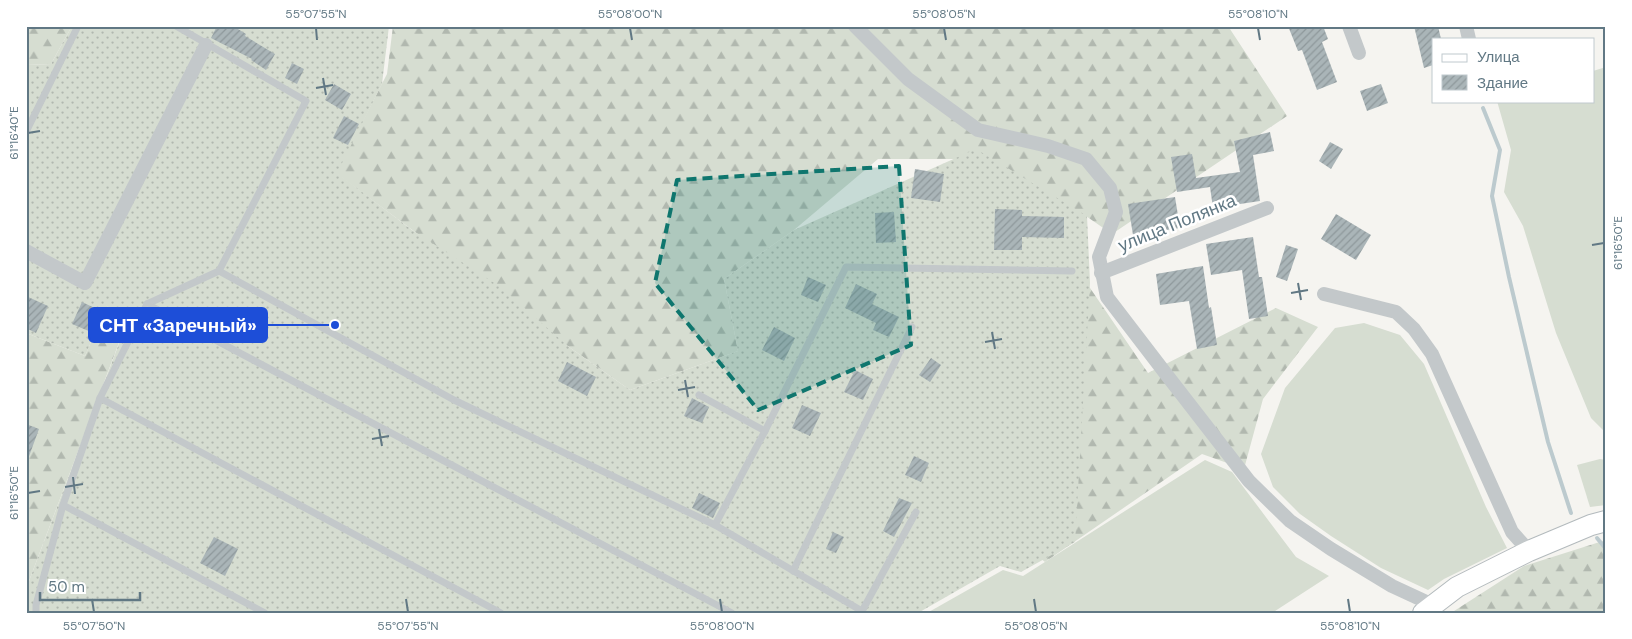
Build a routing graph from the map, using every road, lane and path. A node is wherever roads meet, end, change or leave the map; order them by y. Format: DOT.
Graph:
graph roads {
  1 [pos="78,26"];
  2 [pos="176,26"];
  3 [pos="855,26"];
  4 [pos="1349,26"];
  5 [pos="206,45"];
  6 [pos="1359,53"];
  7 [pos="26,132"];
  8 [pos="1267,208"];
  9 [pos="26,251"];
  10 [pos="219,271"];
  11 [pos="1072,271"];
  12 [pos="1101,274"];
  13 [pos="1324,294"];
  14 [pos="147,304"];
  15 [pos="912,327"];
  16 [pos="699,395"];
  17 [pos="100,398"];
  18 [pos="764,432"];
  19 [pos="63,505"];
  20 [pos="916,512"];
  21 [pos="1606,522"];
  22 [pos="715,525"];
  23 [pos="1529,551"];
  24 [pos="793,571"];
  25 [pos="1428,609"];
  26 [pos="861,612"];
  27 [pos="36,613"];
  28 [pos="265,613"];
  29 [pos="501,613"];
  30 [pos="732,613"];
  1 -- 7 [label="lane"];
  2 -- 5 [label="lane"];
  3 -- 12 [label="street"];
  4 -- 6 [label="street"];
  5 -- 9 [label="street"];
  5 -- 10 [label="lane"];
  8 -- 12 [label="street, улица Полянка"];
  10 -- 14 [label="lane"];
  10 -- 22 [label="lane"];
  11 -- 18 [label="lane"];
  12 -- 25 [label="street"];
  13 -- 23 [label="street"];
  14 -- 17 [label="lane"];
  14 -- 30 [label="lane"];
  15 -- 24 [label="lane"];
  16 -- 18 [label="lane"];
  17 -- 19 [label="lane"];
  17 -- 29 [label="lane"];
  18 -- 22 [label="lane"];
  19 -- 27 [label="lane"];
  19 -- 28 [label="lane"];
  20 -- 26 [label="lane"];
  21 -- 23 [label="street"];
  22 -- 24 [label="lane"];
  23 -- 25 [label="street"];
  24 -- 26 [label="lane"];
}
